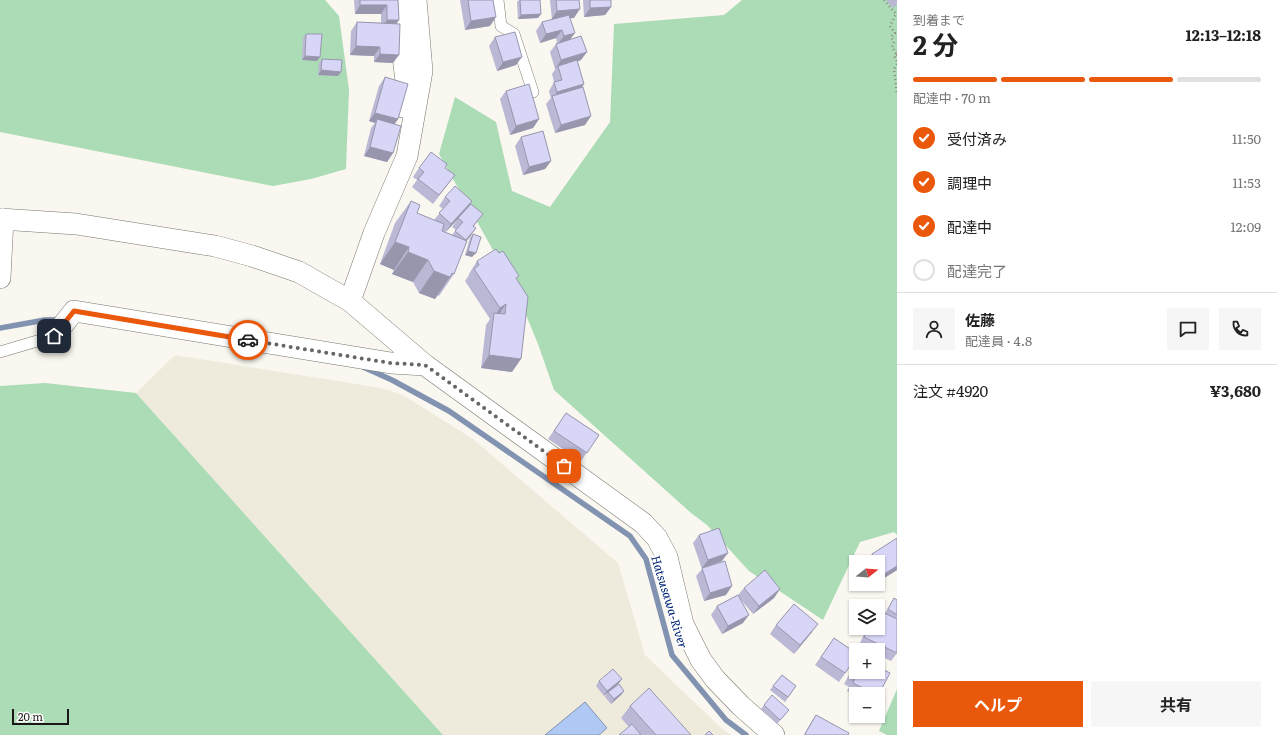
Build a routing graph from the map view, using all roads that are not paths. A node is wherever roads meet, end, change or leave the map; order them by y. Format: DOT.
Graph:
graph roads {
  1 [pos="396,0"];
  2 [pos="416,0"];
  3 [pos="498,0"];
  4 [pos="533,92"];
  5 [pos="390,196"];
  6 [pos="1,219"];
  7 [pos="0,278"];
  8 [pos="350,302"];
  9 [pos="54,336"];
  10 [pos="0,352"];
  11 [pos="425,365"];
  12 [pos="774,735"];
  1 -- 5 [label="street"];
  2 -- 5 [label="street"];
  3 -- 4 [label="lane"];
  5 -- 8 [label="street"];
  6 -- 7 [label="street"];
  6 -- 8 [label="street"];
  8 -- 11 [label="street"];
  9 -- 10 [label="lane"];
  9 -- 11 [label="street"];
  11 -- 12 [label="street"];
}
